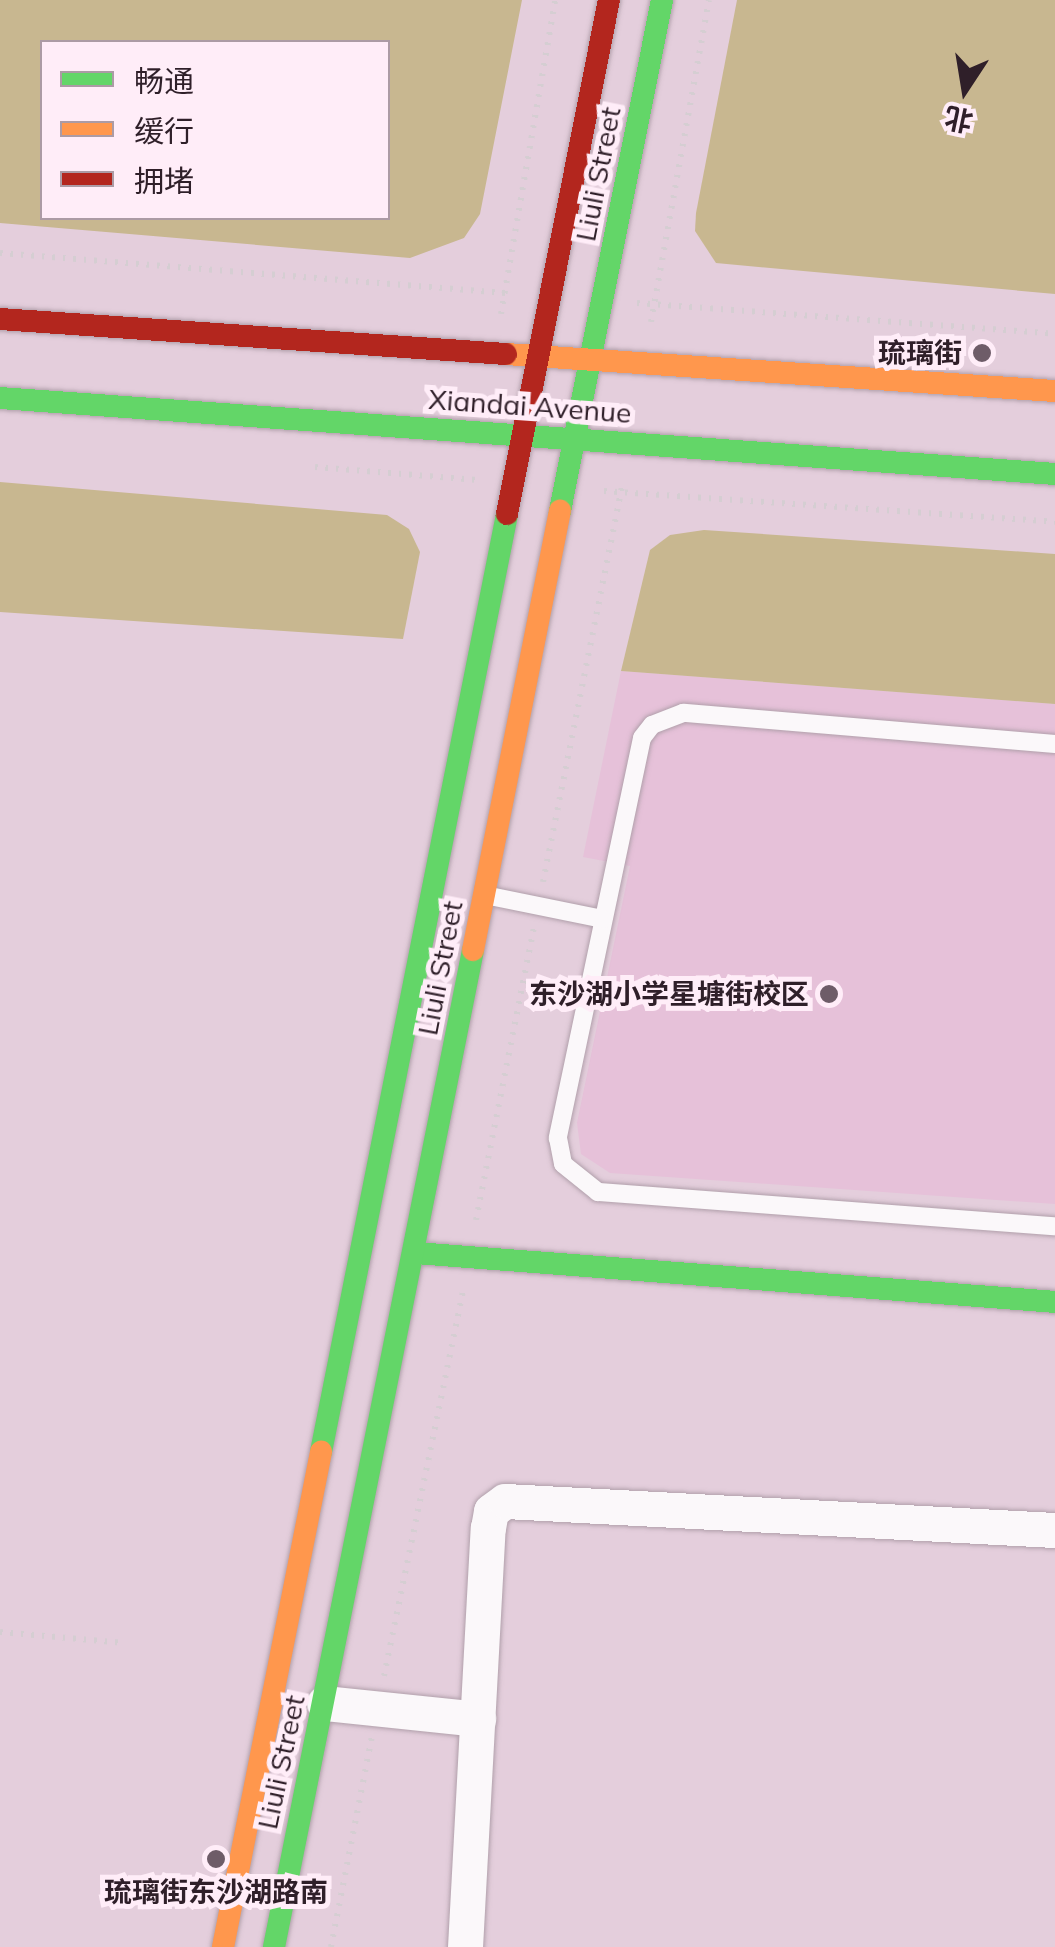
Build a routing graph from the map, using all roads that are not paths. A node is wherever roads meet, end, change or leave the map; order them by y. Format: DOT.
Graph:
graph roads {
  1 [pos="609,0"];
  2 [pos="662,0"];
  3 [pos="0,319"];
  4 [pos="538,360"];
  5 [pos="593,363"];
  6 [pos="1055,391"];
  7 [pos="0,398"];
  8 [pos="522,436"];
  9 [pos="576,440"];
  10 [pos="1055,474"];
  11 [pos="1055,744"];
  12 [pos="485,894"];
  13 [pos="602,919"];
  14 [pos="1055,1226"];
  15 [pos="416,1253"];
  16 [pos="1055,1302"];
  17 [pos="1055,1530"];
  18 [pos="324,1703"];
  19 [pos="478,1719"];
  20 [pos="223,1947"];
  21 [pos="274,1947"];
  22 [pos="465,1947"];
  1 -- 4 [label="main road, Liuli Street"];
  2 -- 5 [label="main road, Liuli Street"];
  3 -- 4 [label="main road, Xiandai Avenue"];
  4 -- 5 [label="main road, Xiandai Avenue"];
  4 -- 8 [label="main road, Liuli Street"];
  5 -- 6 [label="main road, Xiandai Avenue"];
  5 -- 9 [label="main road, Liuli Street"];
  7 -- 8 [label="main road, Xiandai Avenue"];
  8 -- 9 [label="main road, Xiandai Avenue"];
  8 -- 20 [label="main road, Liuli Street"];
  9 -- 10 [label="main road, Xiandai Avenue"];
  9 -- 12 [label="main road, Liuli Street"];
  11 -- 13 [label="lane"];
  12 -- 13 [label="lane"];
  12 -- 15 [label="main road, Liuli Street"];
  13 -- 14 [label="lane"];
  15 -- 16 [label="main road"];
  15 -- 18 [label="main road, Liuli Street"];
  17 -- 19 [label="street"];
  18 -- 19 [label="street"];
  18 -- 21 [label="main road, Liuli Street"];
  19 -- 22 [label="street"];
}
